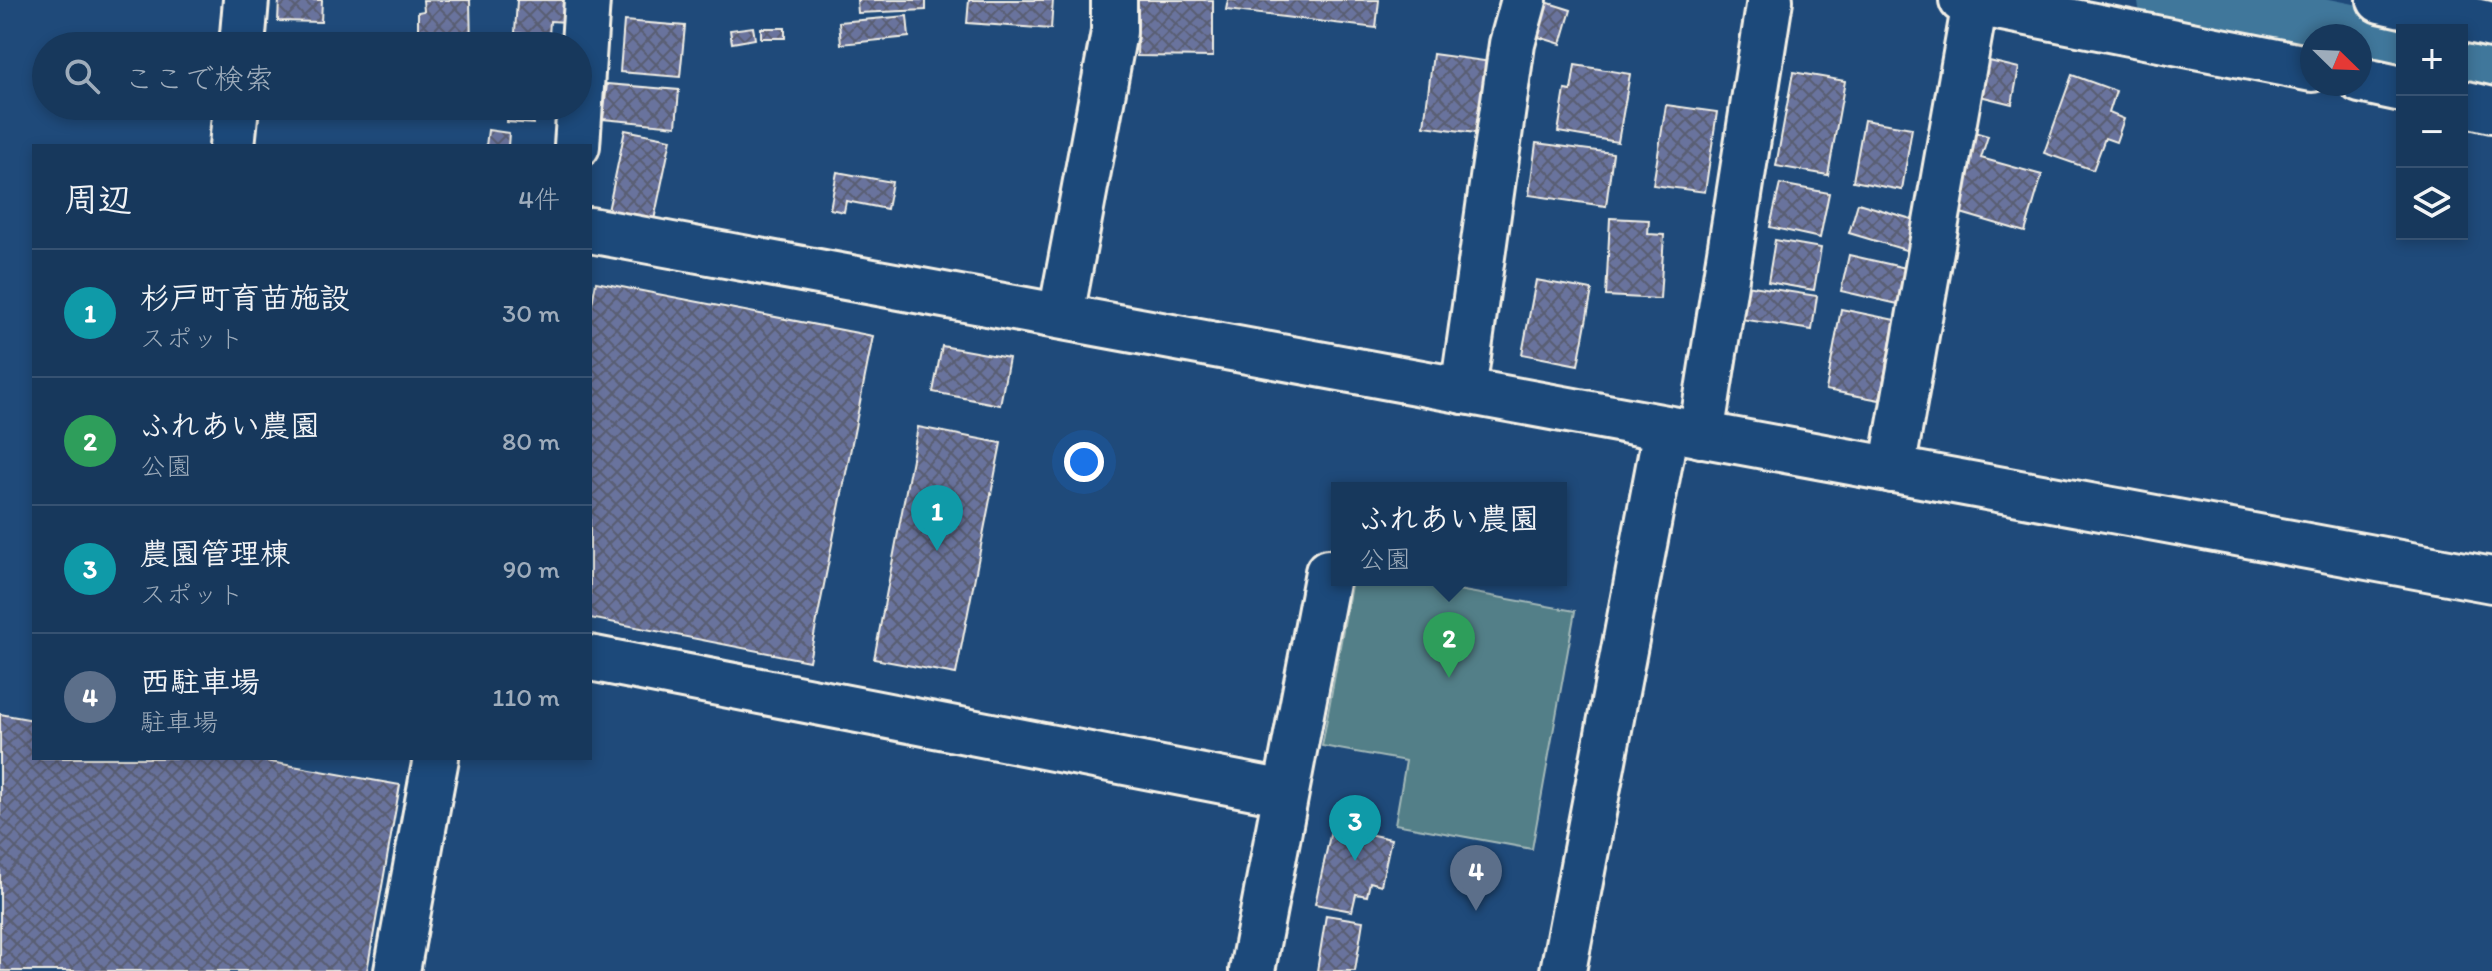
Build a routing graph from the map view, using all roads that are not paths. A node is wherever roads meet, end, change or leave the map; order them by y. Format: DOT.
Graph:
graph roads {
  1 [pos="246,0"];
  2 [pos="587,0"];
  3 [pos="1114,0"];
  4 [pos="1524,0"];
  5 [pos="1770,0"];
  6 [pos="2380,0"];
  7 [pos="1968,1"];
  8 [pos="2492,25"];
  9 [pos="243,32"];
  10 [pos="585,32"];
  11 [pos="2300,67"];
  12 [pos="2372,83"];
  13 [pos="2396,88"];
  14 [pos="2468,104"];
  15 [pos="2492,110"];
  16 [pos="235,120"];
  17 [pos="579,120"];
  18 [pos="232,144"];
  19 [pos="577,144"];
  20 [pos="592,230"];
  21 [pos="1061,315"];
  22 [pos="1463,391"];
  23 [pos="1683,432"];
  24 [pos="1892,470"];
  25 [pos="1328,572"];
  26 [pos="2492,580"];
  27 [pos="592,658"];
  28 [pos="436,760"];
  29 [pos="1285,793"];
  30 [pos="397,971"];
  31 [pos="1252,971"];
  32 [pos="1563,971"];
  1 -- 9 [label="street"];
  2 -- 10 [label="street"];
  3 -- 21 [label="street"];
  4 -- 22 [label="street"];
  5 -- 23 [label="street"];
  6 -- 8 [label="street"];
  7 -- 11 [label="street"];
  7 -- 24 [label="street"];
  12 -- 13 [label="street"];
  14 -- 15 [label="street"];
  16 -- 18 [label="street"];
  17 -- 19 [label="street"];
  20 -- 21 [label="street"];
  21 -- 22 [label="street"];
  22 -- 23 [label="street"];
  23 -- 24 [label="street"];
  23 -- 32 [label="street"];
  24 -- 26 [label="street"];
  25 -- 29 [label="street"];
  27 -- 29 [label="street"];
  28 -- 30 [label="street"];
  29 -- 31 [label="street"];
}
